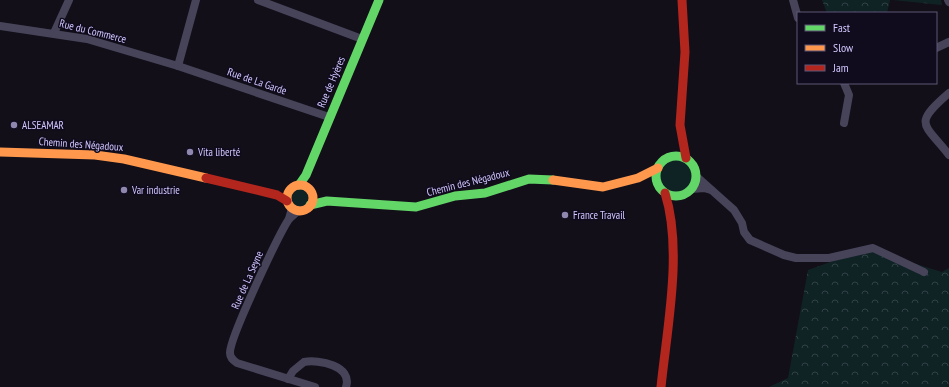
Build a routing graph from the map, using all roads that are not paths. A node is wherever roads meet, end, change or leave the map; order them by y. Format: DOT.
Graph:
graph roads {
  1 [pos="69,0"];
  2 [pos="196,0"];
  3 [pos="258,0"];
  4 [pos="379,0"];
  5 [pos="682,0"];
  6 [pos="793,0"];
  7 [pos="797,14"];
  8 [pos="0,26"];
  9 [pos="54,33"];
  10 [pos="362,39"];
  11 [pos="949,42"];
  12 [pos="937,48"];
  13 [pos="178,66"];
  14 [pos="844,84"];
  15 [pos="949,93"];
  16 [pos="329,117"];
  17 [pos="844,123"];
  18 [pos="680,125"];
  19 [pos="0,152"];
  20 [pos="949,155"];
  21 [pos="668,158"];
  22 [pos="686,158"];
  23 [pos="658,168"];
  24 [pos="697,177"];
  25 [pos="638,178"];
  26 [pos="657,182"];
  27 [pos="306,189"];
  28 [pos="711,190"];
  29 [pos="689,191"];
  30 [pos="665,193"];
  31 [pos="327,201"];
  32 [pos="292,203"];
  33 [pos="310,205"];
  34 [pos="673,231"];
  35 [pos="924,272"];
  36 [pos="288,379"];
  37 [pos="315,387"];
  38 [pos="346,387"];
  39 [pos="661,387"];
  1 -- 9 [label="street"];
  2 -- 13 [label="street"];
  3 -- 10 [label="street"];
  4 -- 10 [label="street, Rue de Hyères"];
  5 -- 18 [label="street"];
  6 -- 7 [label="street"];
  8 -- 9 [label="street, Rue du Commerce"];
  9 -- 13 [label="street, Rue du Commerce"];
  10 -- 16 [label="street, Rue de Hyères"];
  11 -- 12 [label="street"];
  13 -- 16 [label="street, Rue de La Garde"];
  14 -- 17 [label="street"];
  15 -- 20 [label="street"];
  16 -- 27 [label="street, Rue de Hyères"];
  18 -- 21 [label="street"];
  18 -- 22 [label="street"];
  19 -- 32 [label="street, Chemin des Négadoux"];
  21 -- 22 [label="street"];
  21 -- 23 [label="street"];
  22 -- 24 [label="street"];
  23 -- 25 [label="street, Chemin des Négadoux"];
  23 -- 26 [label="street"];
  24 -- 28 [label="street"];
  24 -- 29 [label="street"];
  25 -- 26 [label="street, Chemin des Négadoux"];
  25 -- 31 [label="street, Chemin des Négadoux"];
  26 -- 30 [label="street"];
  27 -- 31 [label="street, Chemin des Négadoux"];
  27 -- 32 [label="street"];
  27 -- 33 [label="street"];
  28 -- 29 [label="street"];
  28 -- 35 [label="street"];
  29 -- 30 [label="street"];
  29 -- 34 [label="street"];
  30 -- 34 [label="street"];
  31 -- 33 [label="street, Chemin des Négadoux"];
  32 -- 33 [label="street, Chemin des Négadoux"];
  32 -- 36 [label="street, Rue de La Seyne"];
  34 -- 39 [label="street"];
  36 -- 37 [label="street"];
  36 -- 38 [label="street"];
}
